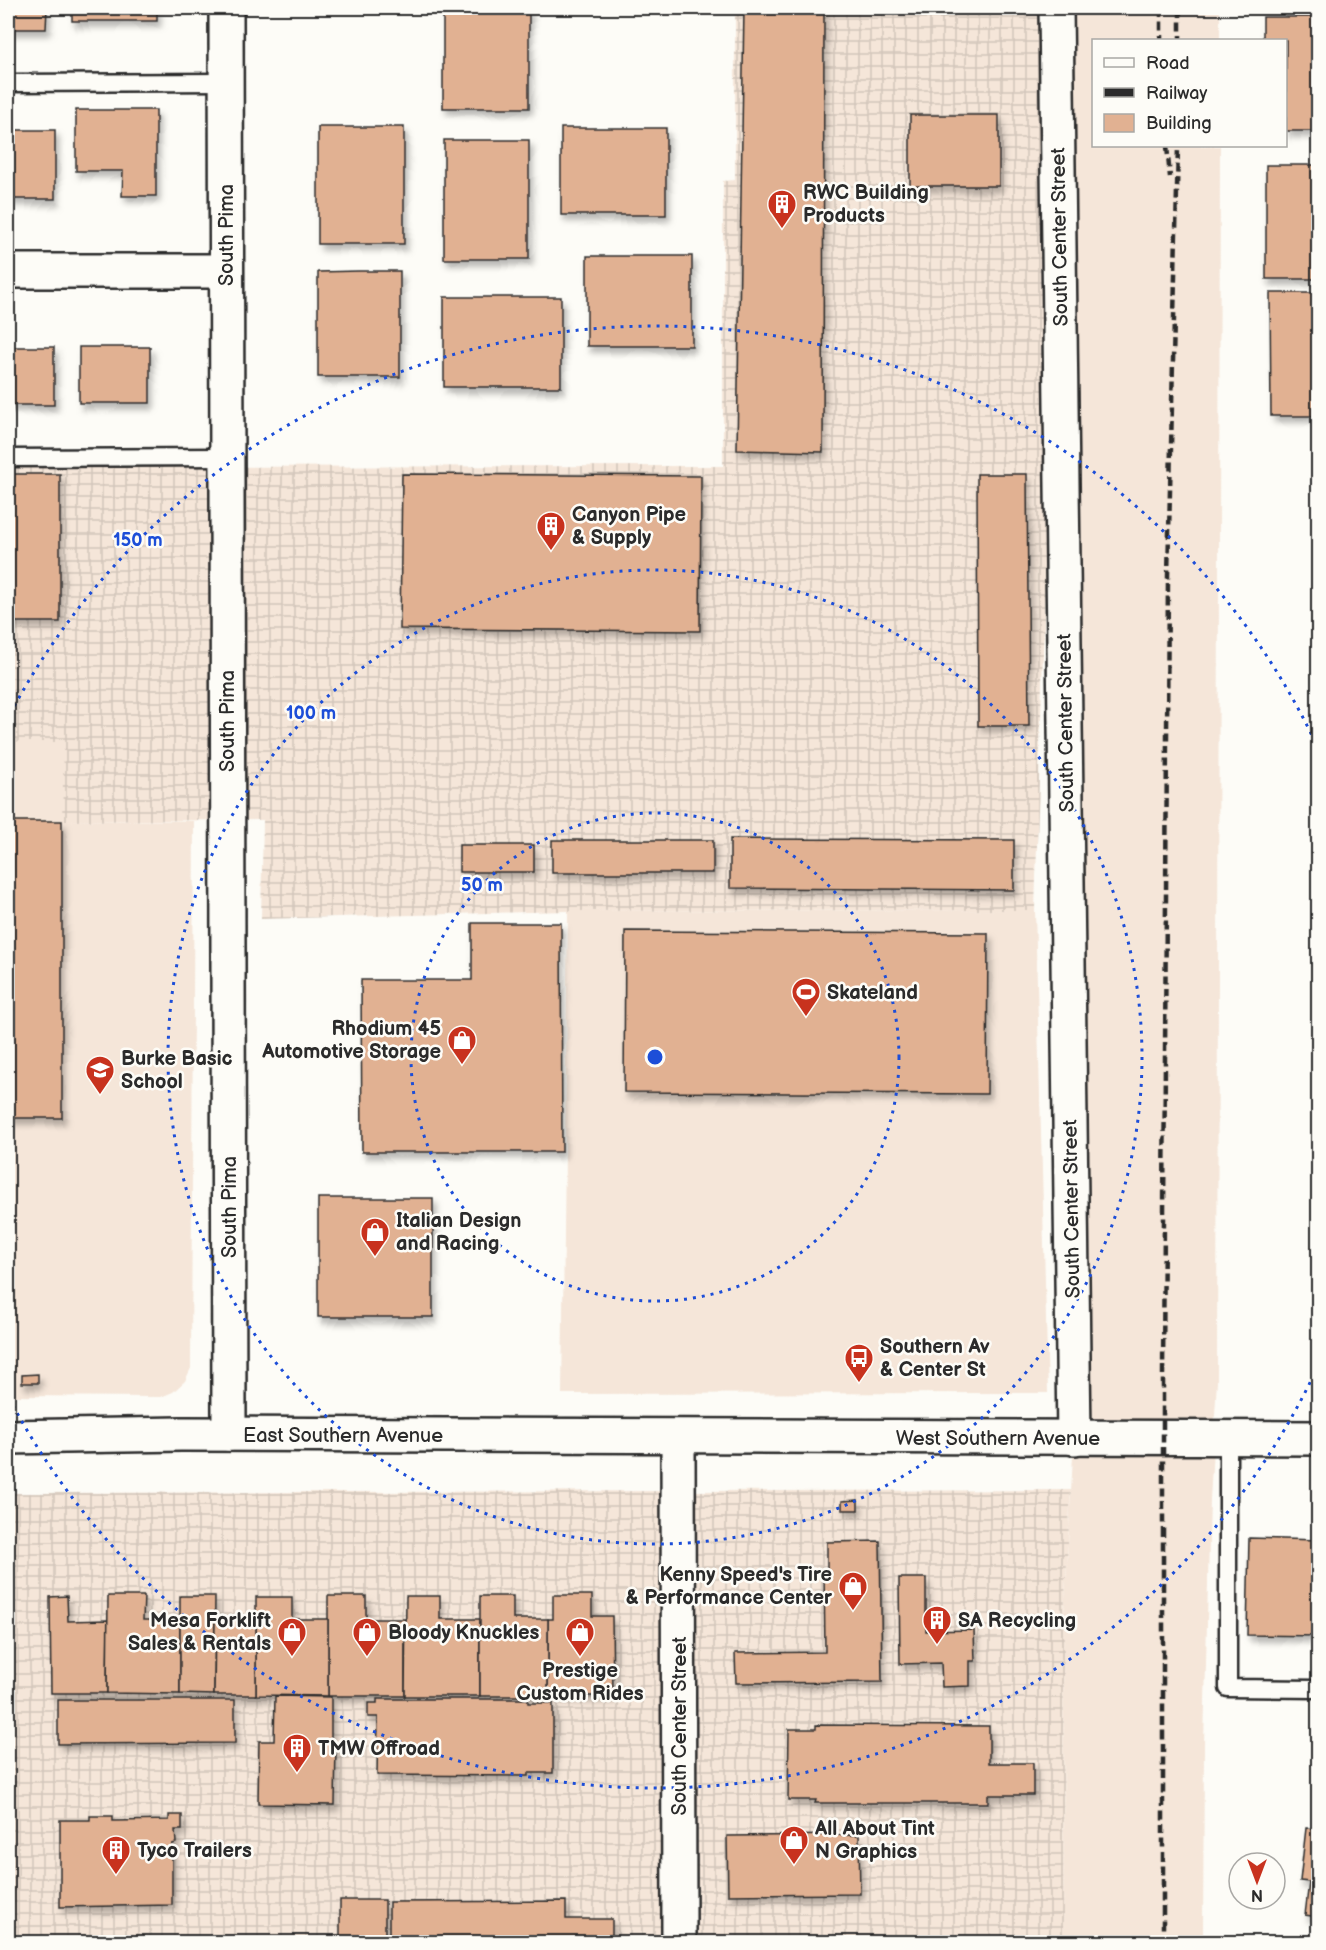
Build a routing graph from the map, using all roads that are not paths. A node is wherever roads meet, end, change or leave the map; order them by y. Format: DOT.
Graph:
graph roads {
  1 [pos="226,8"];
  2 [pos="1056,8"];
  3 [pos="226,82"];
  4 [pos="8,83"];
  5 [pos="8,271"];
  6 [pos="226,271"];
  7 [pos="227,457"];
  8 [pos="8,458"];
  9 [pos="230,1434"];
  10 [pos="8,1437"];
  11 [pos="678,1437"];
  12 [pos="1074,1438"];
  13 [pos="1228,1438"];
  14 [pos="1318,1438"];
  15 [pos="1318,1689"];
  16 [pos="679,1942"];
  1 -- 3 [label="street, South Pima"];
  2 -- 12 [label="street, South Center Street"];
  3 -- 4 [label="lane"];
  3 -- 6 [label="street, South Pima"];
  5 -- 6 [label="street"];
  6 -- 7 [label="street, South Pima"];
  7 -- 8 [label="lane"];
  7 -- 9 [label="street, South Pima"];
  9 -- 10 [label="street, East Southern Avenue"];
  9 -- 11 [label="street, East Southern Avenue"];
  11 -- 12 [label="street, West Southern Avenue"];
  11 -- 16 [label="street, South Center Street"];
  12 -- 13 [label="street, West Southern Avenue"];
  13 -- 14 [label="street, West Southern Avenue"];
  13 -- 15 [label="lane"];
}
